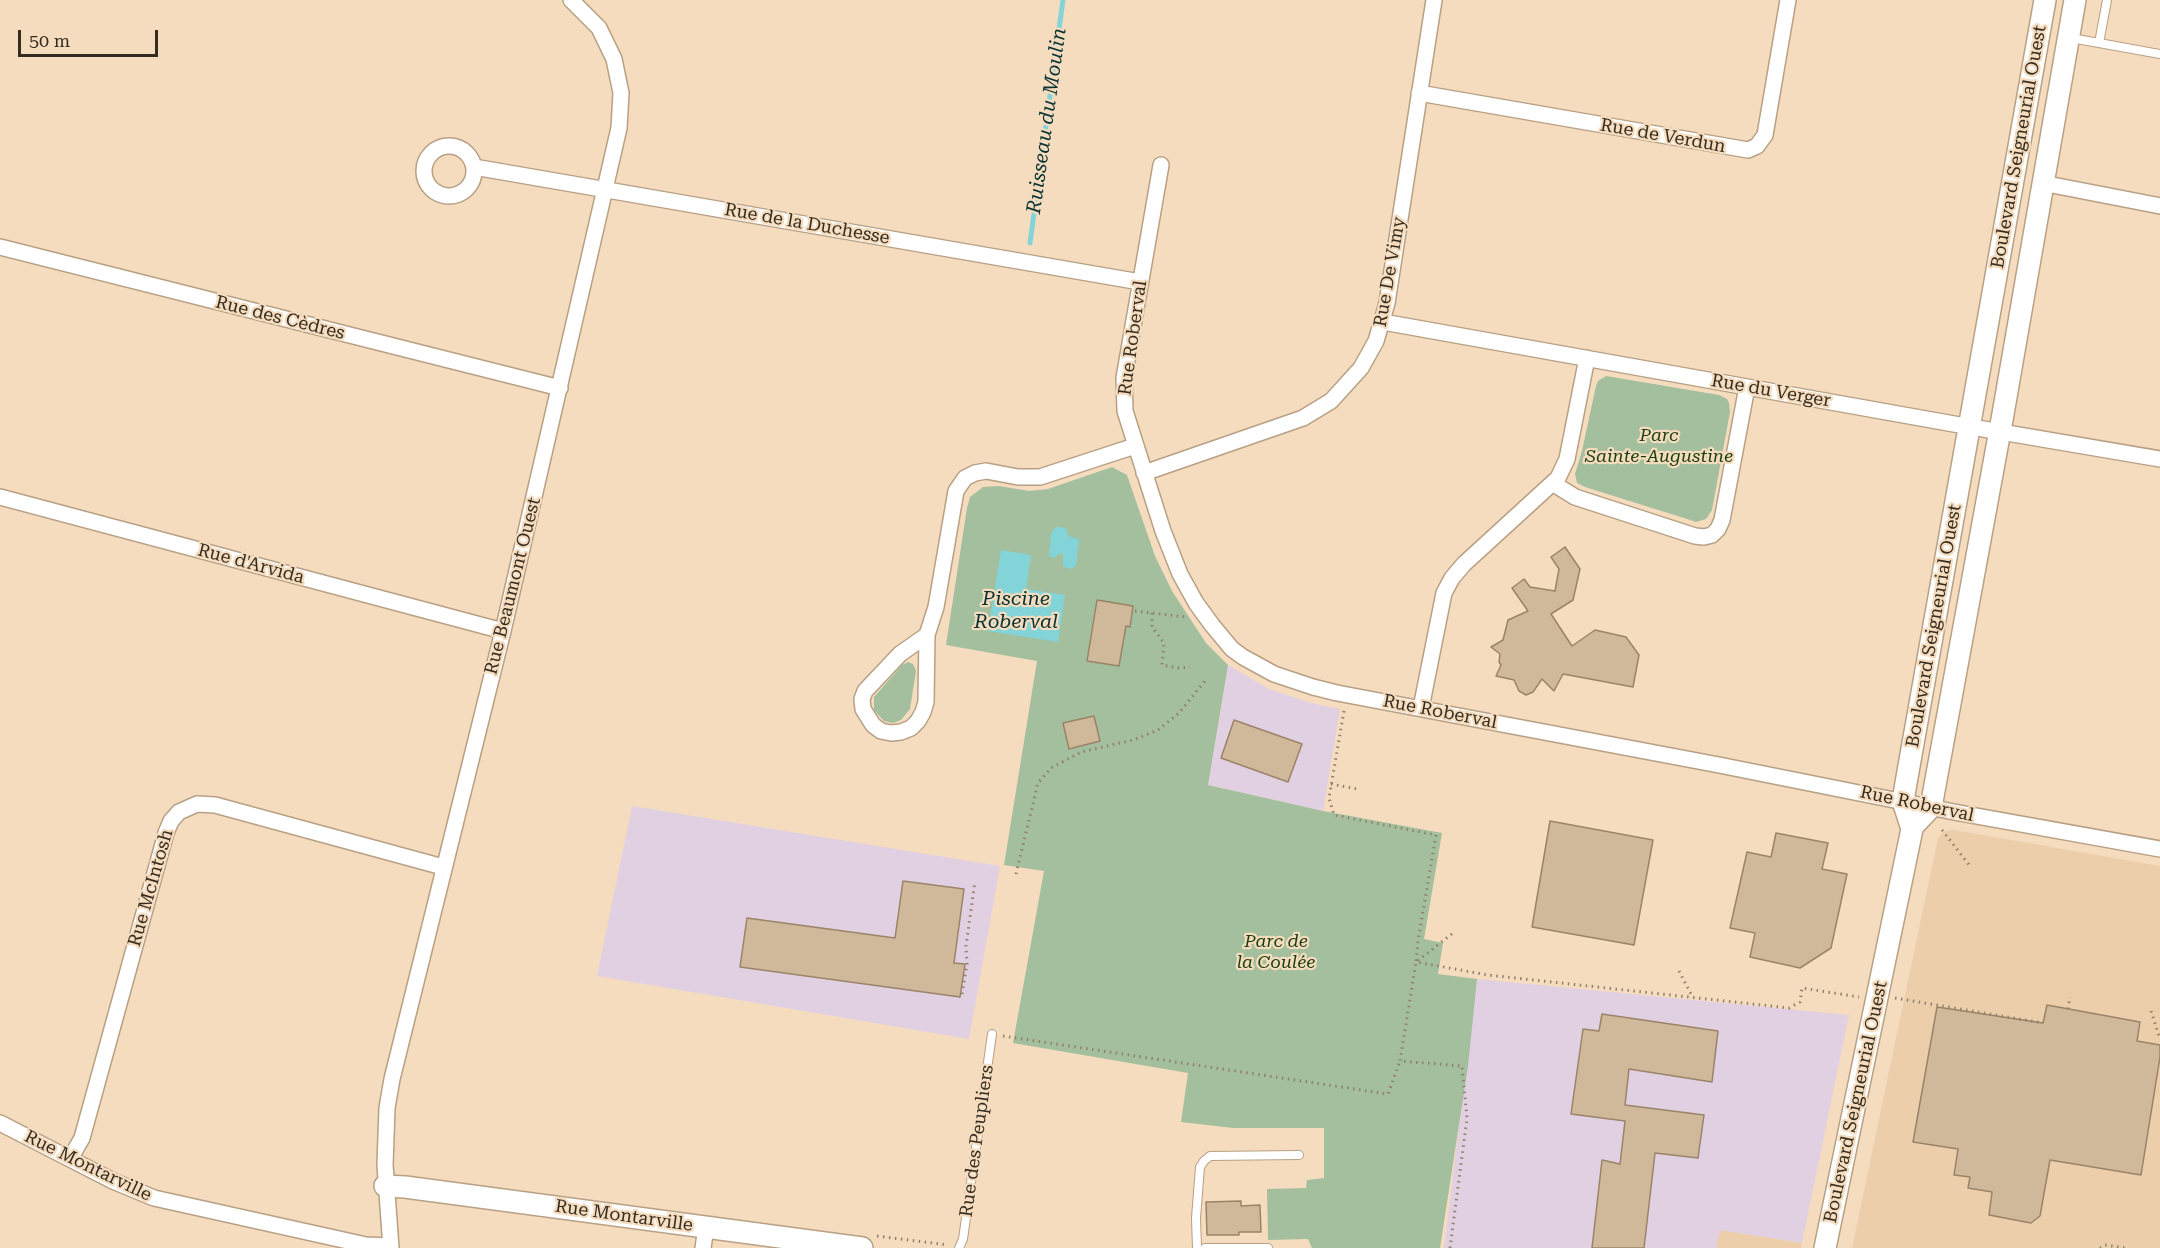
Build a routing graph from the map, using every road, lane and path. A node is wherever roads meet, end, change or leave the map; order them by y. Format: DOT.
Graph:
graph roads {
  1 [pos="571,0"];
  2 [pos="1434,0"];
  3 [pos="1788,0"];
  4 [pos="2045,0"];
  5 [pos="2075,0"];
  6 [pos="2107,0"];
  7 [pos="2068,37"];
  8 [pos="2099,43"];
  9 [pos="2160,54"];
  10 [pos="1419,93"];
  11 [pos="1161,165"];
  12 [pos="474,167"];
  13 [pos="2042,183"];
  14 [pos="605,189"];
  15 [pos="2160,206"];
  16 [pos="0,248"];
  17 [pos="1140,282"];
  18 [pos="1383,321"];
  19 [pos="1587,358"];
  20 [pos="1747,387"];
  21 [pos="560,388"];
  22 [pos="1969,427"];
  23 [pos="2000,432"];
  24 [pos="1135,446"];
  25 [pos="2160,459"];
  26 [pos="1144,473"];
  27 [pos="1554,484"];
  28 [pos="0,497"];
  29 [pos="1135,611"];
  30 [pos="1152,614"];
  31 [pos="1167,615"];
  32 [pos="503,631"];
  33 [pos="927,635"];
  34 [pos="1190,667"];
  35 [pos="1205,681"];
  36 [pos="1347,695"];
  37 [pos="1421,708"];
  38 [pos="1331,784"];
  39 [pos="1357,789"];
  40 [pos="1903,801"];
  41 [pos="1931,807"];
  42 [pos="1912,828"];
  43 [pos="1942,830"];
  44 [pos="2160,849"];
  45 [pos="1970,866"];
  46 [pos="443,867"];
  47 [pos="1016,874"];
  48 [pos="975,881"];
  49 [pos="1453,933"];
  50 [pos="1416,962"];
  51 [pos="1679,971"];
  52 [pos="963,994"];
  53 [pos="1692,996"];
  54 [pos="1878,997"];
  55 [pos="2070,997"];
  56 [pos="1904,999"];
  57 [pos="2068,1009"];
  58 [pos="2151,1011"];
  59 [pos="2043,1023"];
  60 [pos="992,1034"];
  61 [pos="2160,1040"];
  62 [pos="1400,1061"];
  63 [pos="0,1123"];
  64 [pos="1299,1155"];
  65 [pos="70,1159"];
  66 [pos="385,1186"];
  67 [pos="706,1227"];
  68 [pos="390,1247"];
  69 [pos="703,1248"];
  70 [pos="862,1248"];
  71 [pos="959,1248"];
  72 [pos="1197,1248"];
  73 [pos="1206,1248"];
  74 [pos="1268,1248"];
  75 [pos="1450,1248"];
  76 [pos="1825,1248"];
  77 [pos="2100,1248"];
  78 [pos="2125,1248"];
  1 -- 14 [label="street, Rue Beaumont Ouest"];
  2 -- 10 [label="street, Rue De Vimy"];
  3 -- 10 [label="street, Rue de Verdun"];
  4 -- 22 [label="street, Boulevard Seigneurial Ouest"];
  5 -- 7 [label="street, Boulevard Seigneurial Ouest"];
  6 -- 8 [label="lane"];
  7 -- 8 [label="lane"];
  7 -- 13 [label="street, Boulevard Seigneurial Ouest"];
  8 -- 9 [label="lane"];
  10 -- 18 [label="street, Rue De Vimy"];
  11 -- 17 [label="street, Rue Roberval"];
  12 -- 14 [label="street, Rue de la Duchesse"];
  13 -- 15 [label="street"];
  13 -- 23 [label="street, Boulevard Seigneurial Ouest"];
  14 -- 17 [label="street, Rue de la Duchesse"];
  14 -- 21 [label="street, Rue Beaumont Ouest"];
  16 -- 21 [label="street, Rue des Cèdres"];
  17 -- 24 [label="street, Rue Roberval"];
  18 -- 19 [label="street, Rue du Verger"];
  18 -- 26 [label="street, Rue De Vimy"];
  19 -- 20 [label="street, Rue du Verger"];
  19 -- 27 [label="street"];
  20 -- 22 [label="street, Rue du Verger"];
  20 -- 27 [label="street"];
  21 -- 32 [label="street, Rue Beaumont Ouest"];
  22 -- 23 [label="street, Rue du Verger"];
  22 -- 40 [label="street, Boulevard Seigneurial Ouest"];
  23 -- 25 [label="street, Rue du Verger"];
  23 -- 41 [label="street, Boulevard Seigneurial Ouest"];
  24 -- 26 [label="street, Rue Roberval"];
  24 -- 33 [label="street"];
  26 -- 36 [label="street, Rue Roberval"];
  27 -- 37 [label="street"];
  28 -- 32 [label="street, Rue d'Arvida"];
  29 -- 30 [label="path"];
  30 -- 31 [label="path"];
  30 -- 34 [label="path"];
  32 -- 46 [label="street, Rue Beaumont Ouest"];
  33 -- 33 [label="street"];
  35 -- 47 [label="path"];
  36 -- 37 [label="street, Rue Roberval"];
  36 -- 38 [label="path"];
  37 -- 40 [label="street, Rue Roberval"];
  38 -- 39 [label="path"];
  38 -- 50 [label="path"];
  40 -- 41 [label="street, Rue Roberval"];
  40 -- 42 [label="street, Boulevard Seigneurial Ouest"];
  41 -- 42 [label="street"];
  41 -- 44 [label="street, Rue Roberval"];
  42 -- 54 [label="street, Boulevard Seigneurial Ouest"];
  43 -- 45 [label="path"];
  46 -- 65 [label="street, Rue McIntosh"];
  46 -- 66 [label="street, Rue Beaumont Ouest"];
  48 -- 52 [label="path"];
  49 -- 50 [label="path"];
  50 -- 53 [label="path"];
  50 -- 62 [label="path"];
  51 -- 53 [label="path"];
  53 -- 54 [label="path"];
  54 -- 76 [label="street, Boulevard Seigneurial Ouest"];
  55 -- 57 [label="path"];
  56 -- 59 [label="path"];
  58 -- 61 [label="path"];
  60 -- 62 [label="path"];
  60 -- 71 [label="lane, Rue des Peupliers"];
  62 -- 75 [label="path"];
  63 -- 65 [label="street, Rue Montarville"];
  64 -- 72 [label="lane"];
  65 -- 68 [label="street, Rue Montarville"];
  66 -- 67 [label="street, Rue Montarville"];
  66 -- 68 [label="street, Rue Beaumont Ouest"];
  67 -- 69 [label="street"];
  67 -- 70 [label="street, Rue Montarville"];
  73 -- 74 [label="lane"];
  77 -- 78 [label="path"];
}
